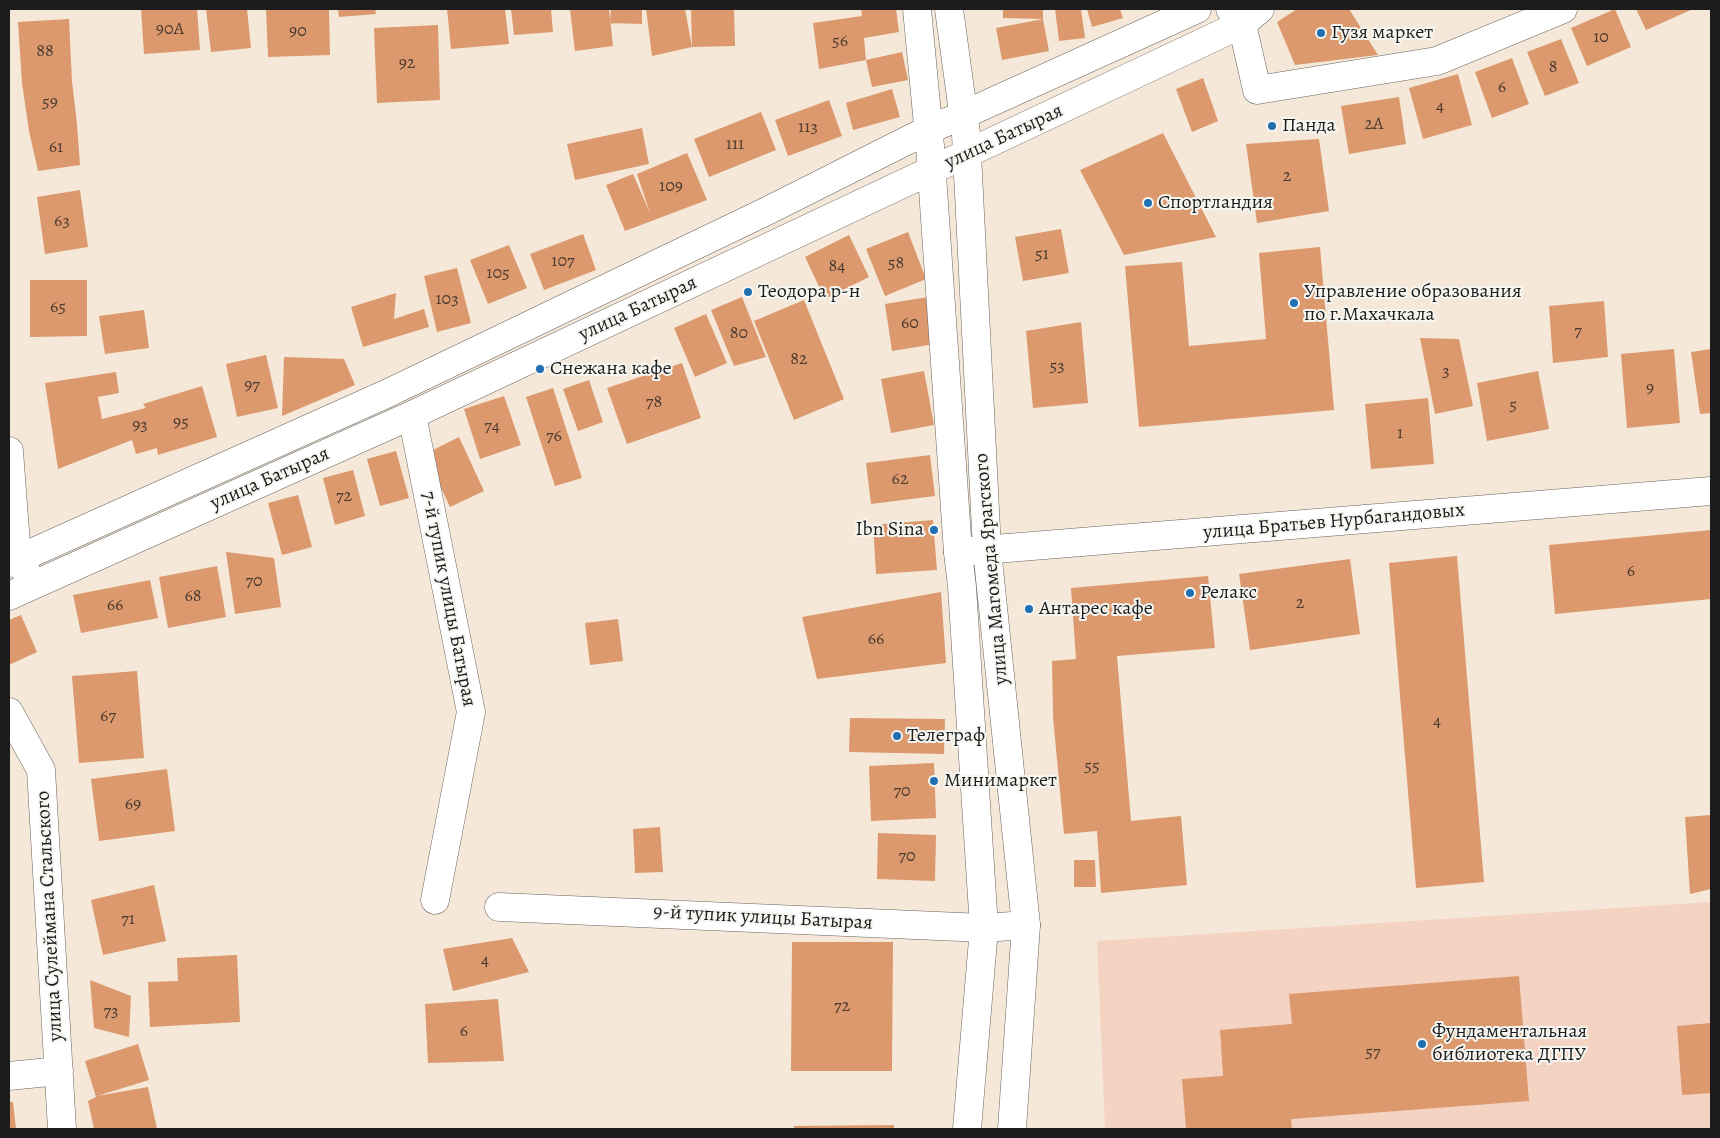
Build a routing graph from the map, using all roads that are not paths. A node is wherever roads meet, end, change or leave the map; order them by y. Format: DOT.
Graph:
graph roads {
  1 [pos="917,9"];
  2 [pos="950,9"];
  3 [pos="1197,9"];
  4 [pos="1563,9"];
  5 [pos="1244,14"];
  6 [pos="963,115"];
  7 [pos="928,130"];
  8 [pos="966,155"];
  9 [pos="932,171"];
  10 [pos="412,416"];
  11 [pos="9,451"];
  12 [pos="1711,491"];
  13 [pos="987,550"];
  14 [pos="958,552"];
  15 [pos="12,562"];
  16 [pos="24,590"];
  17 [pos="9,712"];
  18 [pos="435,900"];
  19 [pos="499,907"];
  20 [pos="1026,925"];
  21 [pos="984,928"];
  22 [pos="59,1071"];
  23 [pos="9,1076"];
  24 [pos="62,1129"];
  25 [pos="967,1129"];
  26 [pos="1012,1129"];
  1 -- 7 [label="main road, улица Магомеда Ярагского"];
  2 -- 6 [label="main road, улица Магомеда Ярагского"];
  3 -- 6 [label="main road, улица Батырая"];
  4 -- 5 [label="main road"];
  5 -- 8 [label="main road, улица Батырая"];
  6 -- 7 [label="main road, улица Батырая"];
  6 -- 8 [label="main road, улица Магомеда Ярагского"];
  7 -- 9 [label="main road, улица Магомеда Ярагского"];
  7 -- 15 [label="main road, улица Батырая"];
  8 -- 9 [label="main road, улица Батырая"];
  8 -- 13 [label="main road, улица Магомеда Ярагского"];
  9 -- 10 [label="main road, улица Батырая"];
  9 -- 14 [label="main road, улица Магомеда Ярагского"];
  10 -- 16 [label="main road, улица Батырая"];
  10 -- 18 [label="main road, 7-й тупик улицы Батырая"];
  11 -- 15 [label="main road"];
  12 -- 13 [label="main road, улица Братьев Нурбагандовых"];
  13 -- 14 [label="main road, улица Братьев Нурбагандовых"];
  13 -- 20 [label="main road, улица Магомеда Ярагского"];
  14 -- 21 [label="main road, улица Магомеда Ярагского"];
  15 -- 16 [label="main road"];
  17 -- 22 [label="main road, улица Сулеймана Стальского"];
  19 -- 21 [label="main road, 9-й тупик улицы Батырая"];
  20 -- 21 [label="main road, 9-й тупик улицы Батырая"];
  20 -- 26 [label="main road, улица Магомеда Ярагского"];
  21 -- 25 [label="main road, улица Магомеда Ярагского"];
  22 -- 23 [label="main road"];
  22 -- 24 [label="main road, улица Сулеймана Стальского"];
}
